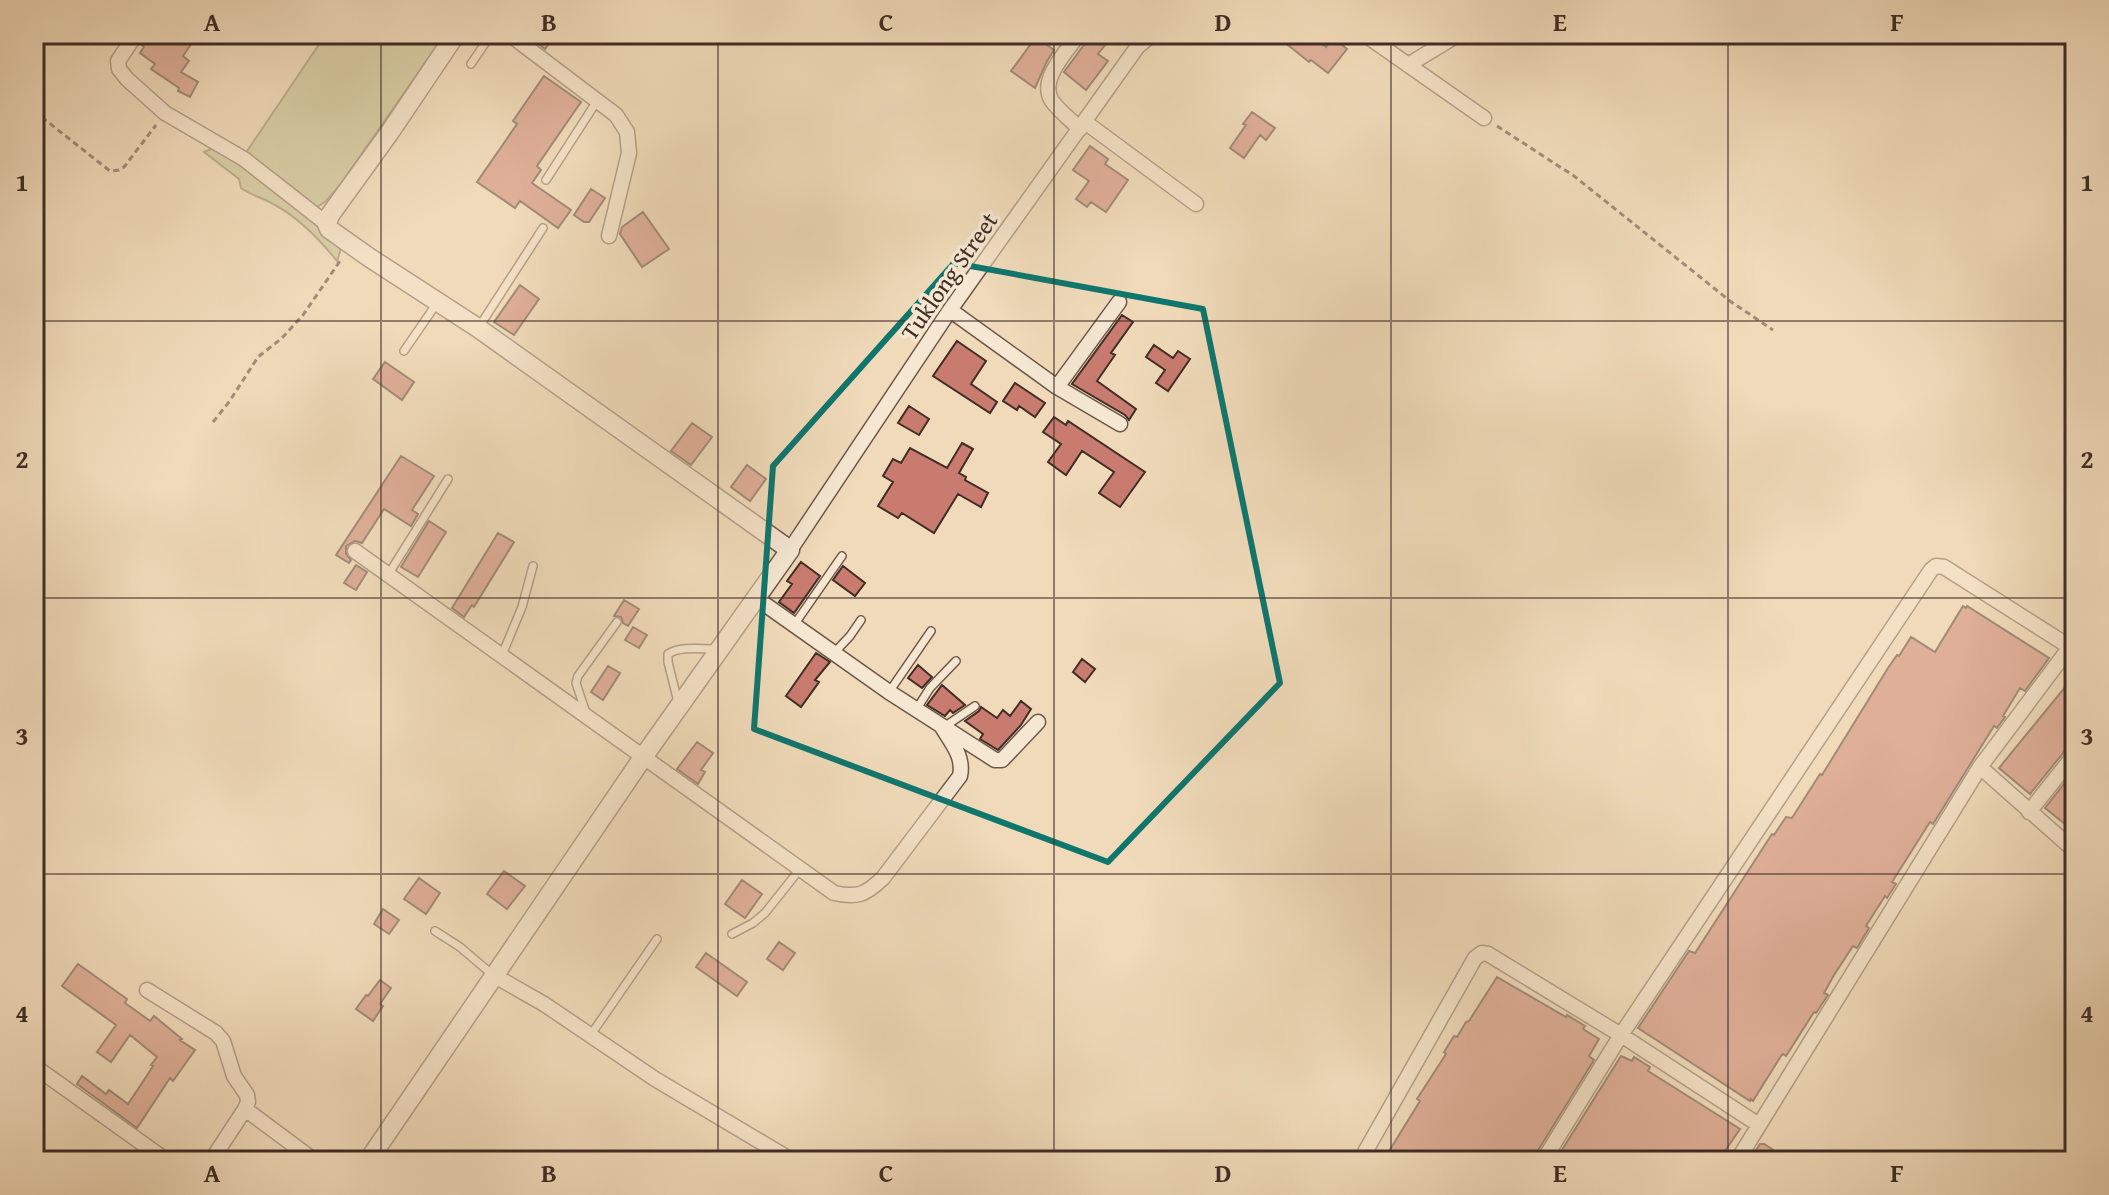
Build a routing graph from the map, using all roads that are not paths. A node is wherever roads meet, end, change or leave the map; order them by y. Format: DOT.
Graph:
graph roads {
  1 [pos="136,34"];
  2 [pos="456,34"];
  3 [pos="509,34"];
  4 [pos="1079,34"];
  5 [pos="1364,34"];
  6 [pos="1459,34"];
  7 [pos="1150,35"];
  8 [pos="490,36"];
  9 [pos="471,64"];
  10 [pos="1408,65"];
  11 [pos="597,101"];
  12 [pos="1484,118"];
  13 [pos="1082,125"];
  14 [pos="546,180"];
  15 [pos="1196,204"];
  16 [pos="327,224"];
  17 [pos="543,228"];
  18 [pos="609,236"];
  19 [pos="438,301"];
  20 [pos="1119,302"];
  21 [pos="950,310"];
  22 [pos="478,328"];
  23 [pos="404,351"];
  24 [pos="1057,387"];
  25 [pos="1120,424"];
  26 [pos="448,479"];
  27 [pos="790,550"];
  28 [pos="355,551"];
  29 [pos="842,556"];
  30 [pos="533,566"];
  31 [pos="388,575"];
  32 [pos="756,598"];
  33 [pos="861,620"];
  34 [pos="617,622"];
  35 [pos="794,625"];
  36 [pos="931,631"];
  37 [pos="719,649"];
  38 [pos="2072,650"];
  39 [pos="834,653"];
  40 [pos="501,655"];
  41 [pos="956,661"];
  42 [pos="889,692"];
  43 [pos="679,706"];
  44 [pos="975,706"];
  45 [pos="916,710"];
  46 [pos="587,716"];
  47 [pos="1038,722"];
  48 [pos="942,727"];
  49 [pos="2075,754"];
  50 [pos="644,756"];
  51 [pos="1980,767"];
  52 [pos="2029,812"];
  53 [pos="2075,851"];
  54 [pos="800,869"];
  55 [pos="435,931"];
  56 [pos="732,934"];
  57 [pos="657,939"];
  58 [pos="495,976"];
  59 [pos="147,990"];
  60 [pos="1621,1035"];
  61 [pos="590,1036"];
  62 [pos="34,1066"];
  63 [pos="245,1109"];
  64 [pos="1759,1125"];
  65 [pos="167,1161"];
  66 [pos="211,1161"];
  67 [pos="315,1161"];
  68 [pos="368,1161"];
  69 [pos="793,1161"];
  70 [pos="1360,1161"];
  71 [pos="1543,1161"];
  72 [pos="1737,1161"];
  1 -- 16 [label="street"];
  2 -- 16 [label="street"];
  3 -- 11 [label="street"];
  4 -- 13 [label="street"];
  5 -- 10 [label="street"];
  6 -- 10 [label="street"];
  7 -- 13 [label="street, Tuklong Street"];
  8 -- 9 [label="lane"];
  10 -- 12 [label="street"];
  11 -- 14 [label="lane"];
  11 -- 18 [label="street"];
  13 -- 15 [label="street"];
  13 -- 21 [label="street, Tuklong Street"];
  16 -- 19 [label="street"];
  17 -- 22 [label="lane"];
  19 -- 22 [label="street"];
  19 -- 23 [label="lane"];
  20 -- 24 [label="street"];
  21 -- 24 [label="street"];
  21 -- 27 [label="street, Tuklong Street"];
  22 -- 27 [label="street"];
  24 -- 25 [label="street"];
  26 -- 31 [label="lane"];
  27 -- 32 [label="street"];
  28 -- 31 [label="street"];
  29 -- 35 [label="lane"];
  30 -- 40 [label="lane"];
  31 -- 40 [label="street"];
  32 -- 35 [label="street"];
  32 -- 37 [label="street"];
  33 -- 39 [label="lane"];
  34 -- 46 [label="lane"];
  35 -- 39 [label="street"];
  36 -- 42 [label="lane"];
  37 -- 43 [label="street"];
  37 -- 43 [label="lane"];
  38 -- 51 [label="street"];
  38 -- 60 [label="street"];
  39 -- 42 [label="street"];
  40 -- 46 [label="street"];
  41 -- 45 [label="lane"];
  42 -- 45 [label="street"];
  43 -- 50 [label="street"];
  44 -- 48 [label="lane"];
  45 -- 48 [label="street"];
  46 -- 50 [label="street"];
  47 -- 48 [label="street"];
  48 -- 54 [label="street"];
  49 -- 52 [label="street"];
  50 -- 54 [label="street"];
  50 -- 58 [label="street"];
  51 -- 52 [label="street"];
  51 -- 64 [label="street"];
  52 -- 53 [label="street"];
  54 -- 56 [label="lane"];
  55 -- 58 [label="lane"];
  57 -- 61 [label="lane"];
  58 -- 61 [label="street"];
  58 -- 68 [label="street"];
  59 -- 63 [label="street"];
  60 -- 64 [label="street"];
  60 -- 70 [label="street"];
  60 -- 71 [label="street"];
  61 -- 69 [label="street"];
  62 -- 65 [label="street"];
  63 -- 66 [label="street"];
  63 -- 67 [label="street"];
  64 -- 72 [label="street"];
}
